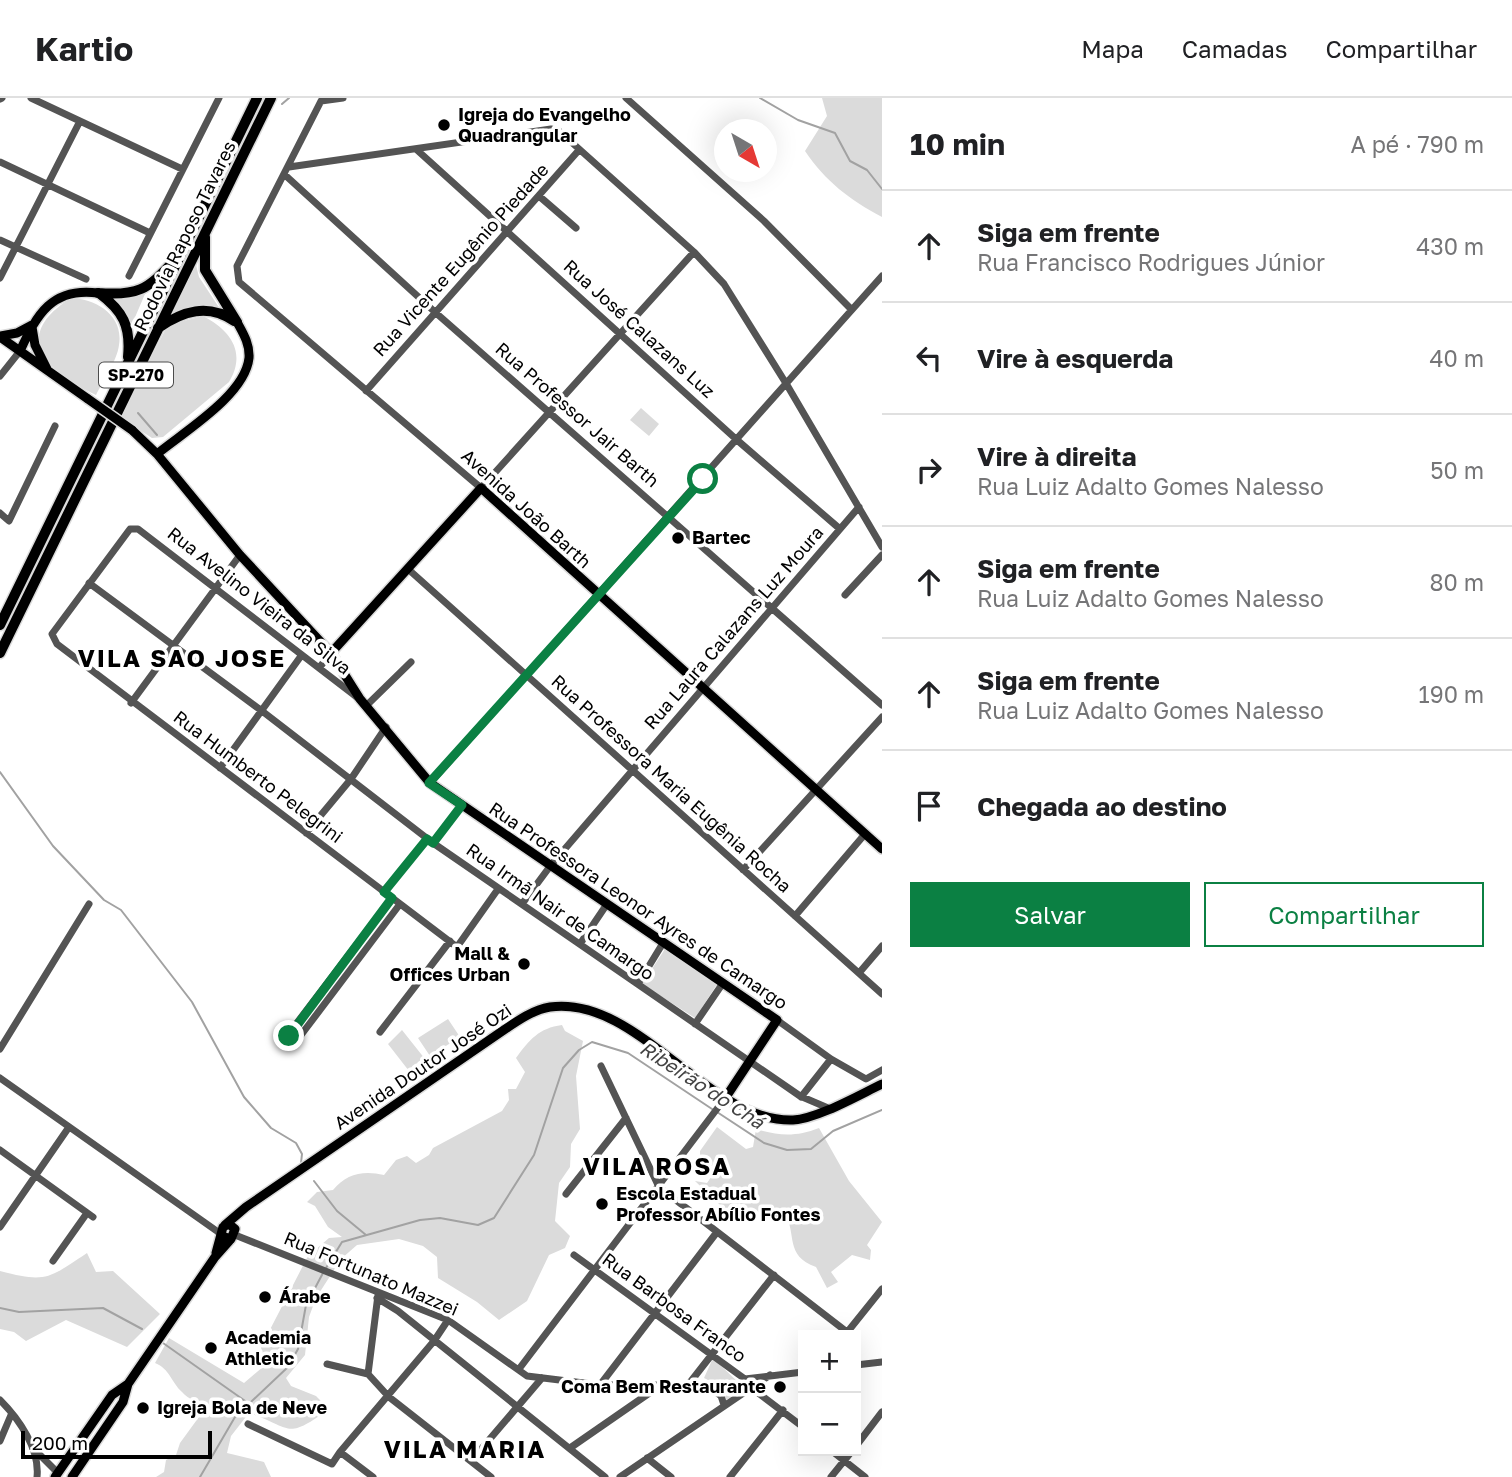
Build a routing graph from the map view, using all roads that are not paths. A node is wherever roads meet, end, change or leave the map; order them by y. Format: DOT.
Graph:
graph roads {
  1 [pos="30,98"];
  2 [pos="219,98"];
  3 [pos="257,98"];
  4 [pos="271,98"];
  5 [pos="343,98"];
  6 [pos="626,98"];
  7 [pos="80,121"];
  8 [pos="417,150"];
  9 [pos="579,150"];
  10 [pos="0,162"];
  11 [pos="182,169"];
  12 [pos="287,171"];
  13 [pos="48,185"];
  14 [pos="539,195"];
  15 [pos="576,228"];
  16 [pos="206,229"];
  17 [pos="508,231"];
  18 [pos="150,233"];
  19 [pos="0,240"];
  20 [pos="16,248"];
  21 [pos="694,252"];
  22 [pos="181,253"];
  23 [pos="129,276"];
  24 [pos="882,276"];
  25 [pos="0,278"];
  26 [pos="86,279"];
  27 [pos="98,293"];
  28 [pos="850,308"];
  29 [pos="436,313"];
  30 [pos="237,322"];
  31 [pos="32,325"];
  32 [pos="158,328"];
  33 [pos="621,333"];
  34 [pos="0,336"];
  35 [pos="20,352"];
  36 [pos="126,367"];
  37 [pos="50,373"];
  38 [pos="0,376"];
  39 [pos="787,385"];
  40 [pos="366,391"];
  41 [pos="550,411"];
  42 [pos="55,426"];
  43 [pos="737,440"];
  44 [pos="146,441"];
  45 [pos="169,444"];
  46 [pos="157,454"];
  47 [pos="167,464"];
  48 [pos="481,488"];
  49 [pos="859,507"];
  50 [pos="0,513"];
  51 [pos="669,517"];
  52 [pos="840,529"];
  53 [pos="882,547"];
  54 [pos="240,555"];
  55 [pos="882,555"];
  56 [pos="408,569"];
  57 [pos="89,583"];
  58 [pos="217,586"];
  59 [pos="598,596"];
  60 [pos="845,596"];
  61 [pos="773,608"];
  62 [pos="0,625"];
  63 [pos="172,643"];
  64 [pos="0,653"];
  65 [pos="331,653"];
  66 [pos="301,656"];
  67 [pos="411,662"];
  68 [pos="318,668"];
  69 [pos="526,675"];
  70 [pos="704,688"];
  71 [pos="363,702"];
  72 [pos="131,703"];
  73 [pos="882,705"];
  74 [pos="262,711"];
  75 [pos="882,717"];
  76 [pos="386,727"];
  77 [pos="220,768"];
  78 [pos="632,770"];
  79 [pos="351,779"];
  80 [pos="429,783"];
  81 [pos="816,789"];
  82 [pos="462,805"];
  83 [pos="306,833"];
  84 [pos="865,834"];
  85 [pos="430,841"];
  86 [pos="882,849"];
  87 [pos="551,865"];
  88 [pos="743,870"];
  89 [pos="498,889"];
  90 [pos="384,892"];
  91 [pos="392,898"];
  92 [pos="89,904"];
  93 [pos="400,904"];
  94 [pos="522,904"];
  95 [pos="607,904"];
  96 [pos="795,916"];
  97 [pos="450,942"];
  98 [pos="663,943"];
  99 [pos="580,944"];
  100 [pos="355,946"];
  101 [pos="882,946"];
  102 [pos="364,952"];
  103 [pos="859,973"];
  104 [pos="723,983"];
  105 [pos="638,984"];
  106 [pos="321,991"];
  107 [pos="882,994"];
  108 [pos="330,997"];
  109 [pos="777,1020"];
  110 [pos="695,1024"];
  111 [pos="380,1032"];
  112 [pos="0,1049"];
  113 [pos="831,1059"];
  114 [pos="750,1062"];
  115 [pos="601,1066"];
  116 [pos="882,1070"];
  117 [pos="0,1078"];
  118 [pos="882,1084"];
  119 [pos="811,1085"];
  120 [pos="726,1097"];
  121 [pos="801,1097"];
  122 [pos="823,1106"];
  123 [pos="626,1118"];
  124 [pos="69,1127"];
  125 [pos="0,1150"];
  126 [pos="34,1175"];
  127 [pos="659,1187"];
  128 [pos="566,1194"];
  129 [pos="0,1225"];
  130 [pos="228,1232"];
  131 [pos="717,1232"];
  132 [pos="574,1255"];
  133 [pos="53,1261"];
  134 [pos="594,1270"];
  135 [pos="774,1275"];
  136 [pos="882,1289"];
  137 [pos="377,1295"];
  138 [pos="656,1313"];
  139 [pos="448,1320"];
  140 [pos="841,1330"];
  141 [pos="849,1330"];
  142 [pos="434,1341"];
  143 [pos="713,1356"];
  144 [pos="882,1362"];
  145 [pos="327,1364"];
  146 [pos="861,1365"];
  147 [pos="519,1369"];
  148 [pos="700,1370"];
  149 [pos="798,1373"];
  150 [pos="368,1374"];
  151 [pos="770,1376"];
  152 [pos="542,1378"];
  153 [pos="745,1379"];
  154 [pos="128,1384"];
  155 [pos="662,1384"];
  156 [pos="600,1385"];
  157 [pos="688,1385"];
  158 [pos="707,1385"];
  159 [pos="750,1391"];
  160 [pos="389,1397"];
  161 [pos="0,1400"];
  162 [pos="724,1405"];
  163 [pos="517,1407"];
  164 [pos="783,1410"];
  165 [pos="0,1412"];
  166 [pos="882,1412"];
  167 [pos="11,1415"];
  168 [pos="798,1423"];
  169 [pos="248,1424"];
  170 [pos="861,1439"];
  171 [pos="0,1441"];
  172 [pos="32,1446"];
  173 [pos="570,1448"];
  174 [pos="341,1452"];
  175 [pos="838,1456"];
  176 [pos="848,1456"];
  177 [pos="647,1458"];
  178 [pos="471,1461"];
  179 [pos="844,1461"];
  180 [pos="57,1475"];
  181 [pos="37,1477"];
  182 [pos="72,1477"];
  183 [pos="373,1477"];
  184 [pos="491,1477"];
  185 [pos="605,1477"];
  186 [pos="620,1477"];
  187 [pos="671,1477"];
  188 [pos="730,1477"];
  189 [pos="831,1477"];
  190 [pos="864,1477"];
  1 -- 7 [label="street"];
  2 -- 11 [label="street"];
  3 -- 22 [label="highway, Rodovia Raposo Tavares / SP-270"];
  4 -- 16 [label="highway, Rodovia Raposo Tavares / SP-270"];
  5 -- 12 [label="street"];
  6 -- 28 [label="street"];
  7 -- 11 [label="street"];
  7 -- 13 [label="street"];
  8 -- 9 [label="street"];
  8 -- 12 [label="street"];
  8 -- 17 [label="street, Rua José Calazans Luz"];
  9 -- 14 [label="street, Rua Vicente Eugênio Piedade"];
  9 -- 21 [label="street"];
  10 -- 13 [label="street"];
  11 -- 18 [label="street"];
  12 -- 29 [label="street, Rua Professor Jair Barth"];
  12 -- 40 [label="street, Avenida João Barth"];
  13 -- 18 [label="street"];
  13 -- 20 [label="street"];
  14 -- 15 [label="street"];
  14 -- 17 [label="street, Rua Vicente Eugênio Piedade"];
  16 -- 30 [label="highway"];
  16 -- 32 [label="highway, Rodovia Raposo Tavares / SP-270"];
  17 -- 29 [label="street, Rua Vicente Eugênio Piedade"];
  17 -- 33 [label="street, Rua José Calazans Luz"];
  18 -- 23 [label="street"];
  19 -- 20 [label="street"];
  20 -- 25 [label="street"];
  20 -- 26 [label="street"];
  21 -- 33 [label="street"];
  21 -- 39 [label="street"];
  22 -- 27 [label="highway"];
  22 -- 36 [label="highway, Rodovia Raposo Tavares / SP-270"];
  24 -- 28 [label="street"];
  27 -- 31 [label="main road"];
  27 -- 36 [label="highway"];
  28 -- 39 [label="street"];
  29 -- 40 [label="street, Rua Vicente Eugênio Piedade"];
  29 -- 41 [label="street, Rua Professor Jair Barth"];
  30 -- 32 [label="highway"];
  30 -- 45 [label="main road"];
  31 -- 34 [label="main road"];
  31 -- 35 [label="main road"];
  31 -- 37 [label="main road"];
  32 -- 64 [label="highway, Rodovia Raposo Tavares / SP-270"];
  33 -- 41 [label="street"];
  33 -- 43 [label="street, Rua José Calazans Luz"];
  34 -- 35 [label="main road, Rua Professora Leonor Ayres de Camargo"];
  35 -- 37 [label="main road, Rua Professora Leonor Ayres de Camargo"];
  35 -- 38 [label="street"];
  36 -- 62 [label="highway, Rodovia Raposo Tavares / SP-270"];
  37 -- 44 [label="main road, Rua Professora Leonor Ayres de Camargo, bridge"];
  39 -- 43 [label="street"];
  39 -- 49 [label="street"];
  40 -- 48 [label="street, Avenida João Barth"];
  41 -- 48 [label="street"];
  41 -- 51 [label="street, Rua Professor Jair Barth"];
  42 -- 50 [label="street"];
  43 -- 51 [label="street"];
  43 -- 52 [label="street, Rua José Calazans Luz"];
  44 -- 45 [label="main road"];
  44 -- 46 [label="main road, Rua Professora Leonor Ayres de Camargo"];
  45 -- 46 [label="main road"];
  45 -- 47 [label="main road"];
  46 -- 47 [label="main road, Rua Professora Leonor Ayres de Camargo"];
  47 -- 54 [label="main road, Rua Professora Leonor Ayres de Camargo"];
  48 -- 56 [label="main road"];
  48 -- 59 [label="main road, Avenida João Barth"];
  49 -- 52 [label="street, Rua Laura Calazans Luz Moura"];
  49 -- 53 [label="street"];
  51 -- 59 [label="street"];
  51 -- 61 [label="street, Rua Professor Jair Barth"];
  52 -- 61 [label="street, Rua Laura Calazans Luz Moura"];
  54 -- 58 [label="street"];
  54 -- 65 [label="main road, Rua Professora Leonor Ayres de Camargo"];
  55 -- 60 [label="street"];
  56 -- 65 [label="main road"];
  56 -- 69 [label="street, Rua Professora Maria Eugênia Rocha"];
  57 -- 58 [label="street, Rua Avelino Vieira da Silva"];
  57 -- 63 [label="street, Rua Irmã Nair de Camargo"];
  57 -- 72 [label="street, Rua Humberto Pelegrini"];
  58 -- 63 [label="street"];
  58 -- 66 [label="street, Rua Avelino Vieira da Silva"];
  59 -- 69 [label="street"];
  59 -- 70 [label="main road, Avenida João Barth"];
  61 -- 70 [label="street, Rua Laura Calazans Luz Moura"];
  61 -- 73 [label="street, Rua Professor Jair Barth"];
  63 -- 72 [label="street"];
  63 -- 74 [label="street, Rua Irmã Nair de Camargo"];
  65 -- 68 [label="street"];
  65 -- 71 [label="main road, Rua Professora Leonor Ayres de Camargo"];
  66 -- 68 [label="street, Rua Avelino Vieira da Silva"];
  66 -- 74 [label="street"];
  67 -- 71 [label="street"];
  68 -- 71 [label="street, Rua Avelino Vieira da Silva"];
  69 -- 78 [label="street, Rua Professora Maria Eugênia Rocha"];
  69 -- 80 [label="street"];
  70 -- 78 [label="street, Rua Laura Calazans Luz Moura"];
  70 -- 81 [label="main road, Avenida João Barth"];
  71 -- 76 [label="main road, Rua Professora Leonor Ayres de Camargo"];
  72 -- 77 [label="street, Rua Humberto Pelegrini"];
  74 -- 77 [label="street"];
  74 -- 79 [label="street, Rua Irmã Nair de Camargo"];
  75 -- 81 [label="street"];
  76 -- 79 [label="street"];
  76 -- 80 [label="main road, Rua Professora Leonor Ayres de Camargo"];
  77 -- 83 [label="street, Rua Humberto Pelegrini"];
  78 -- 87 [label="street, Rua Laura Calazans Luz Moura"];
  78 -- 88 [label="street, Rua Professora Maria Eugênia Rocha"];
  79 -- 83 [label="street"];
  79 -- 85 [label="street, Rua Irmã Nair de Camargo"];
  80 -- 82 [label="main road, Rua Professora Leonor Ayres de Camargo"];
  81 -- 84 [label="main road, Avenida João Barth"];
  81 -- 88 [label="street"];
  82 -- 85 [label="street"];
  82 -- 87 [label="main road, Rua Professora Leonor Ayres de Camargo"];
  83 -- 90 [label="street, Rua Humberto Pelegrini"];
  84 -- 86 [label="main road, Avenida João Barth"];
  84 -- 96 [label="street"];
  85 -- 89 [label="street, Rua Irmã Nair de Camargo"];
  85 -- 90 [label="street"];
  87 -- 94 [label="street, Rua Laura Calazans Luz Moura"];
  87 -- 95 [label="main road, Rua Professora Leonor Ayres de Camargo"];
  88 -- 96 [label="street, Rua Professora Maria Eugênia Rocha"];
  89 -- 94 [label="street, Rua Irmã Nair de Camargo"];
  89 -- 97 [label="street"];
  90 -- 91 [label="street, Rua Humberto Pelegrini"];
  91 -- 93 [label="street, Rua Humberto Pelegrini"];
  91 -- 100 [label="street"];
  92 -- 112 [label="street"];
  93 -- 97 [label="street, Rua Humberto Pelegrini"];
  93 -- 102 [label="street"];
  94 -- 99 [label="street, Rua Irmã Nair de Camargo"];
  95 -- 98 [label="main road, Rua Professora Leonor Ayres de Camargo"];
  95 -- 99 [label="street"];
  96 -- 103 [label="street, Rua Professora Maria Eugênia Rocha"];
  97 -- 111 [label="street"];
  98 -- 104 [label="main road, Rua Professora Leonor Ayres de Camargo"];
  98 -- 105 [label="street"];
  99 -- 105 [label="street, Rua Irmã Nair de Camargo"];
  100 -- 102 [label="street"];
  100 -- 106 [label="street"];
  101 -- 103 [label="street"];
  102 -- 108 [label="street"];
  103 -- 107 [label="street, Rua Professora Maria Eugênia Rocha"];
  104 -- 109 [label="main road, Rua Professora Leonor Ayres de Camargo"];
  104 -- 110 [label="street"];
  105 -- 110 [label="street, Rua Irmã Nair de Camargo"];
  106 -- 108 [label="street"];
  106 -- 108 [label="street"];
  109 -- 113 [label="street, Rua Professora Leonor Ayres de Camargo"];
  109 -- 114 [label="main road"];
  110 -- 114 [label="street, Rua Irmã Nair de Camargo"];
  113 -- 116 [label="street, Rua Professora Leonor Ayres de Camargo"];
  113 -- 119 [label="street"];
  114 -- 120 [label="main road"];
  114 -- 121 [label="street, Rua Irmã Nair de Camargo"];
  115 -- 123 [label="street"];
  117 -- 124 [label="street"];
  118 -- 122 [label="main road, Avenida Doutor José Ozi"];
  119 -- 121 [label="street"];
  119 -- 122 [label="street"];
  120 -- 122 [label="main road, Avenida Doutor José Ozi"];
  120 -- 127 [label="street"];
  120 -- 130 [label="main road, Avenida Doutor José Ozi"];
  121 -- 122 [label="street, Rua Irmã Nair de Camargo"];
  123 -- 127 [label="street"];
  123 -- 128 [label="street"];
  124 -- 126 [label="street"];
  124 -- 130 [label="street, Rua Fortunato Mazzei"];
  125 -- 126 [label="street"];
  126 -- 129 [label="street"];
  126 -- 133 [label="street"];
  127 -- 131 [label="street"];
  127 -- 134 [label="street"];
  130 -- 137 [label="street, Rua Fortunato Mazzei"];
  130 -- 154 [label="main road"];
  131 -- 135 [label="street"];
  131 -- 138 [label="street"];
  132 -- 134 [label="street, Rua Barbosa Franco"];
  134 -- 138 [label="street, Rua Barbosa Franco"];
  134 -- 147 [label="street"];
  135 -- 140 [label="street"];
  135 -- 143 [label="street"];
  136 -- 141 [label="street"];
  137 -- 139 [label="street, Rua Fortunato Mazzei"];
  137 -- 142 [label="street"];
  137 -- 150 [label="street"];
  138 -- 143 [label="street, Rua Barbosa Franco"];
  138 -- 156 [label="street"];
  139 -- 142 [label="street"];
  139 -- 147 [label="street, Rua Fortunato Mazzei"];
  142 -- 160 [label="street"];
  142 -- 163 [label="street"];
  143 -- 148 [label="street"];
  143 -- 153 [label="street, Rua Barbosa Franco"];
  144 -- 146 [label="street"];
  145 -- 150 [label="street"];
  147 -- 152 [label="street, Rua Fortunato Mazzei"];
  148 -- 157 [label="street"];
  148 -- 158 [label="street"];
  149 -- 151 [label="street"];
  150 -- 160 [label="street"];
  151 -- 153 [label="street"];
  151 -- 159 [label="street"];
  152 -- 156 [label="street, Rua Fortunato Mazzei"];
  152 -- 163 [label="street"];
  153 -- 159 [label="street, Rua Barbosa Franco"];
  154 -- 180 [label="main road"];
  154 -- 182 [label="main road"];
  155 -- 156 [label="street, Rua Fortunato Mazzei"];
  155 -- 157 [label="street, Rua Fortunato Mazzei"];
  155 -- 173 [label="street"];
  157 -- 158 [label="street, Rua Fortunato Mazzei"];
  158 -- 162 [label="street"];
  159 -- 162 [label="street"];
  159 -- 164 [label="street"];
  160 -- 174 [label="street"];
  160 -- 178 [label="street"];
  161 -- 167 [label="street"];
  162 -- 177 [label="street"];
  163 -- 173 [label="street"];
  163 -- 178 [label="street"];
  164 -- 168 [label="street"];
  164 -- 188 [label="street"];
  165 -- 167 [label="street"];
  166 -- 170 [label="street"];
  167 -- 171 [label="street"];
  167 -- 172 [label="street"];
  169 -- 174 [label="street"];
  172 -- 180 [label="street"];
  172 -- 181 [label="street"];
  173 -- 185 [label="street"];
  174 -- 183 [label="street"];
  175 -- 179 [label="street"];
  176 -- 179 [label="street"];
  177 -- 186 [label="street"];
  177 -- 187 [label="street"];
  178 -- 184 [label="street"];
  179 -- 189 [label="street"];
  179 -- 190 [label="street"];
}
